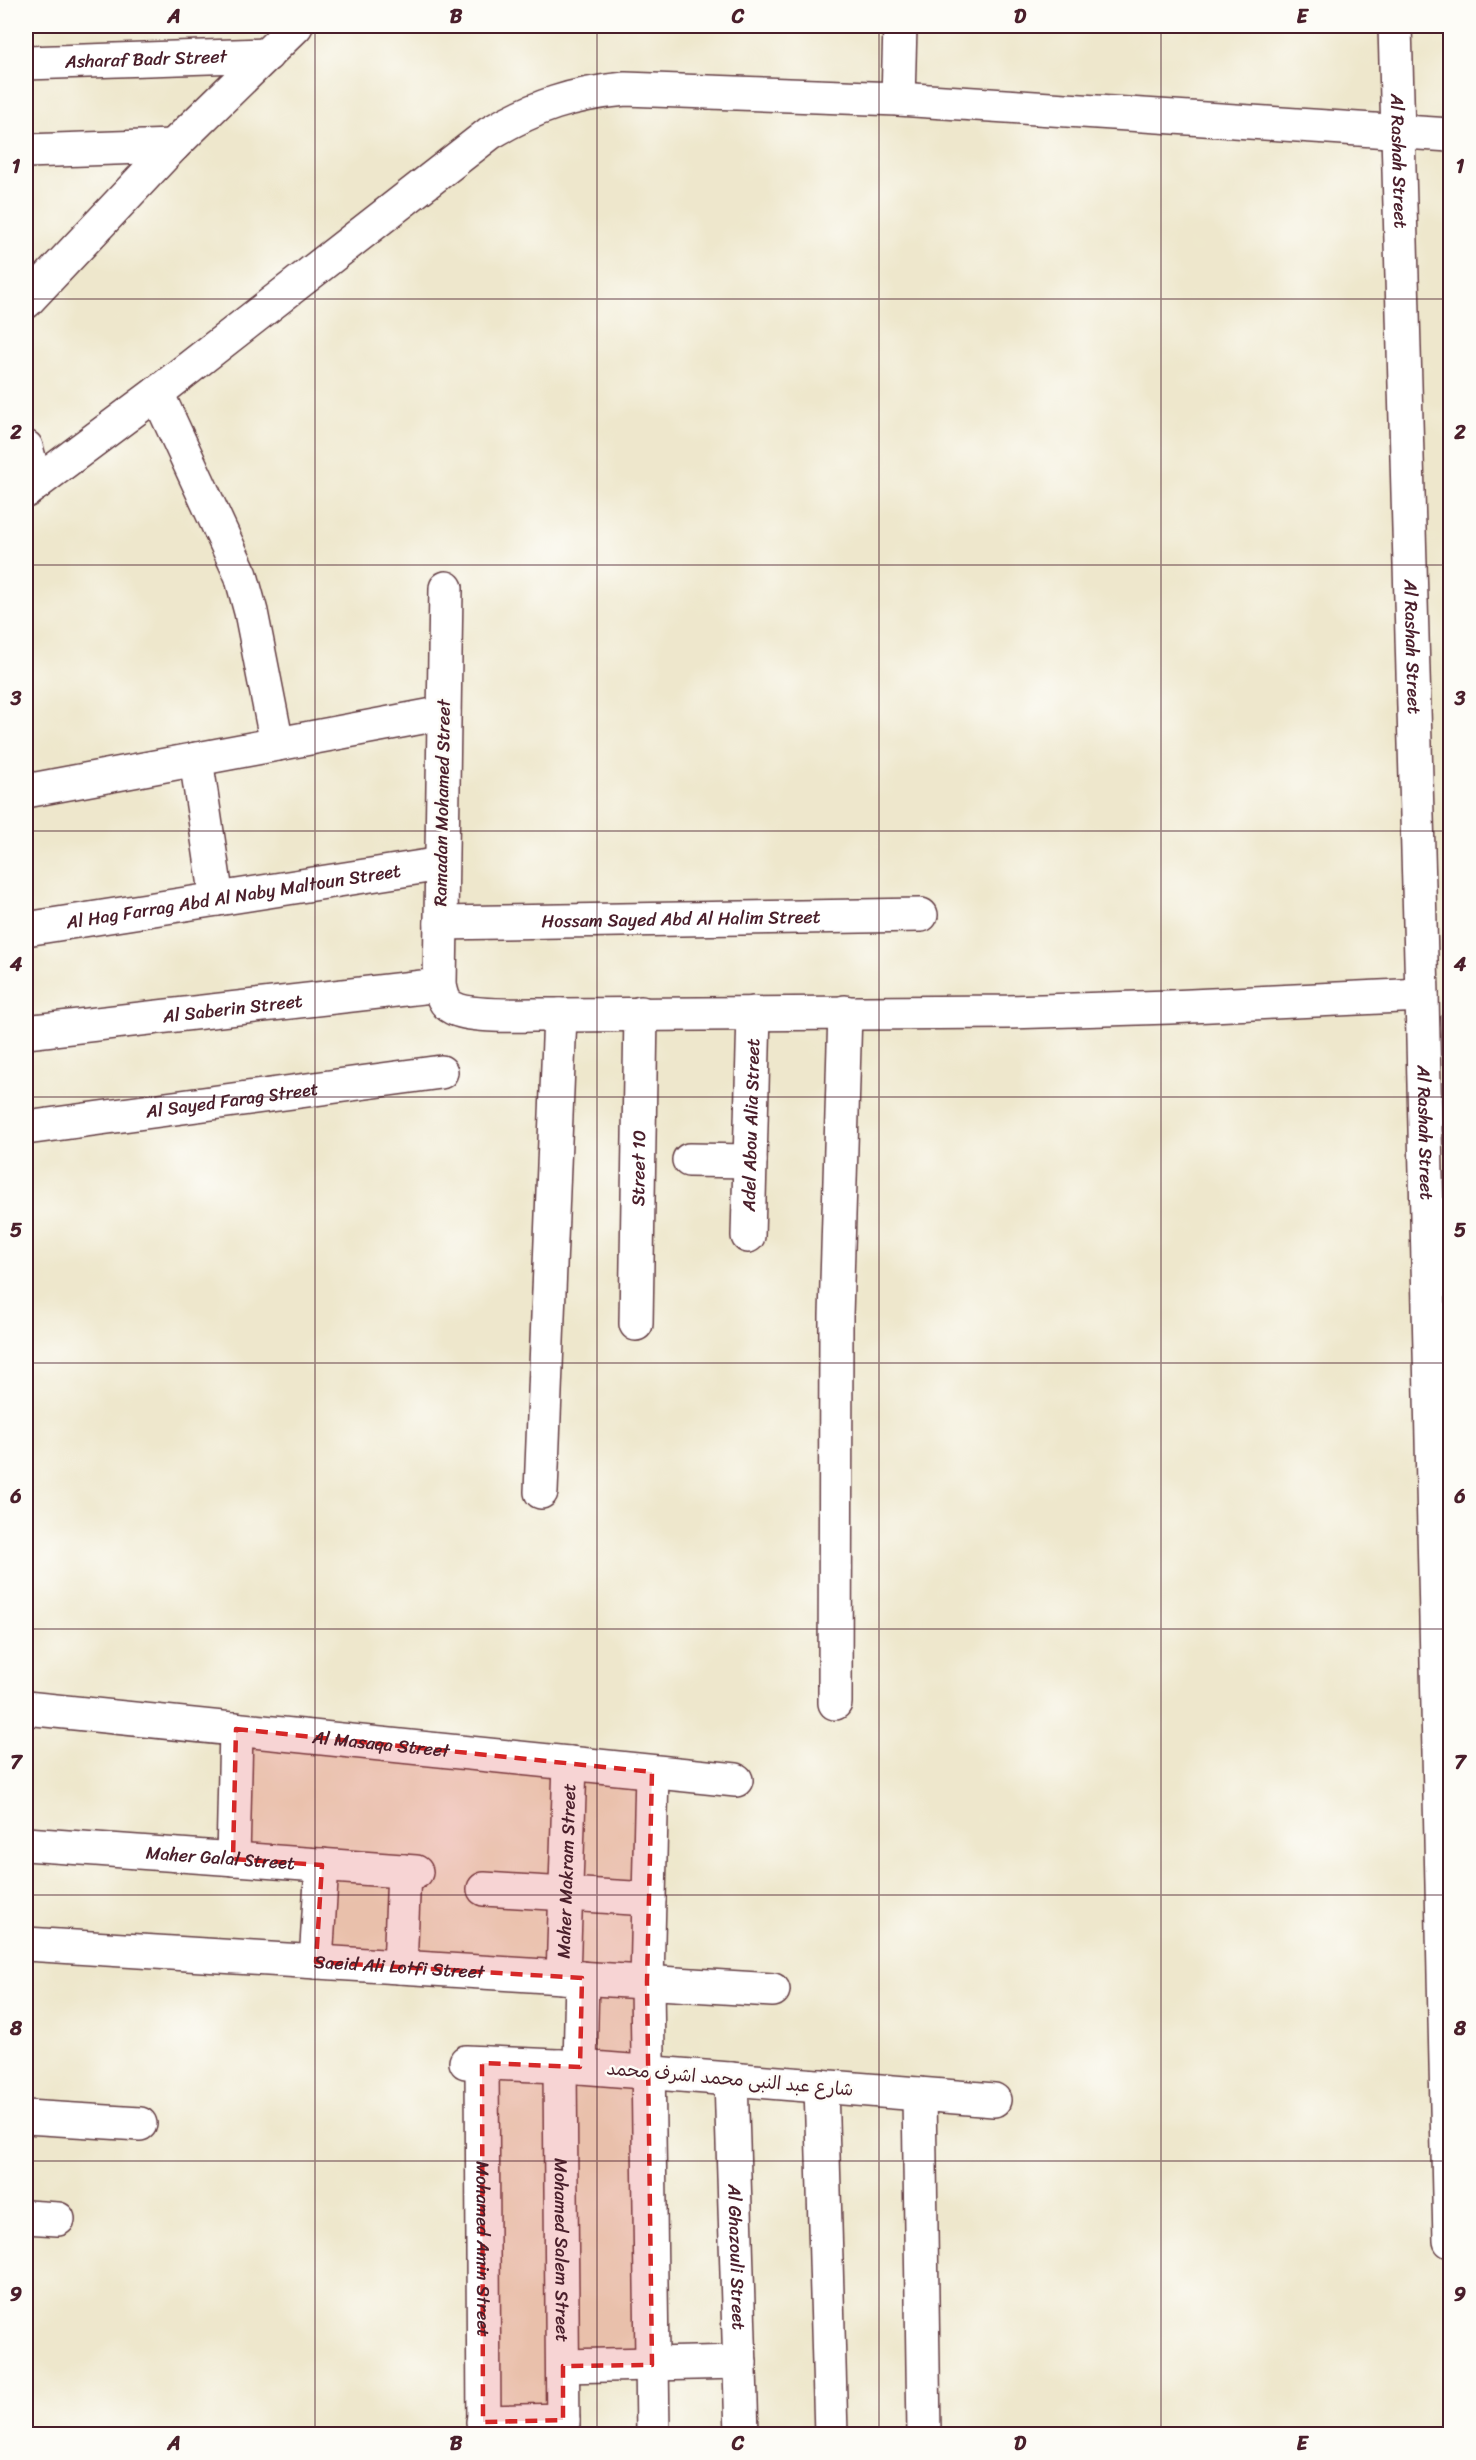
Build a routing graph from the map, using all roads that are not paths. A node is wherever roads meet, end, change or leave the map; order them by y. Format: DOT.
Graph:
graph roads {
  1 [pos="296,26"];
  2 [pos="900,26"];
  3 [pos="1395,26"];
  4 [pos="267,55"];
  5 [pos="26,63"];
  6 [pos="898,99"];
  7 [pos="1425,134"];
  8 [pos="173,146"];
  9 [pos="26,151"];
  10 [pos="26,302"];
  11 [pos="157,393"];
  12 [pos="26,447"];
  13 [pos="31,488"];
  14 [pos="446,588"];
  15 [pos="444,713"];
  16 [pos="277,744"];
  17 [pos="196,759"];
  18 [pos="26,791"];
  19 [pos="441,864"];
  20 [pos="217,899"];
  21 [pos="921,915"];
  22 [pos="441,923"];
  23 [pos="26,929"];
  24 [pos="1422,995"];
  25 [pos="449,998"];
  26 [pos="845,1012"];
  27 [pos="641,1013"];
  28 [pos="754,1013"];
  29 [pos="560,1015"];
  30 [pos="26,1032"];
  31 [pos="441,1072"];
  32 [pos="26,1128"];
  33 [pos="689,1160"];
  34 [pos="750,1161"];
  35 [pos="748,1236"];
  36 [pos="636,1324"];
  37 [pos="541,1492"];
  38 [pos="836,1703"];
  39 [pos="26,1708"];
  40 [pos="236,1729"];
  41 [pos="570,1763"];
  42 [pos="652,1772"];
  43 [pos="736,1780"];
  44 [pos="26,1844"];
  45 [pos="233,1859"];
  46 [pos="322,1865"];
  47 [pos="484,1889"];
  48 [pos="566,1894"];
  49 [pos="649,1899"];
  50 [pos="26,1944"];
  51 [pos="316,1962"];
  52 [pos="400,1967"];
  53 [pos="573,1978"];
  54 [pos="647,1982"];
  55 [pos="772,1990"];
  56 [pos="474,2062"];
  57 [pos="570,2066"];
  58 [pos="647,2073"];
  59 [pos="731,2079"];
  60 [pos="821,2086"];
  61 [pos="919,2094"];
  62 [pos="994,2100"];
  63 [pos="26,2117"];
  64 [pos="140,2124"];
  65 [pos="26,2217"];
  66 [pos="58,2219"];
  67 [pos="1450,2241"];
  68 [pos="740,2362"];
  69 [pos="652,2364"];
  70 [pos="563,2366"];
  71 [pos="563,2427"];
  72 [pos="483,2428"];
  73 [pos="653,2434"];
  74 [pos="742,2434"];
  75 [pos="831,2434"];
  76 [pos="924,2434"];
  1 -- 4 [label="street"];
  2 -- 6 [label="street"];
  3 -- 7 [label="street, Al Rashah Street"];
  4 -- 5 [label="street, Asharaf Badr Street"];
  4 -- 8 [label="street"];
  6 -- 7 [label="street"];
  6 -- 11 [label="street"];
  7 -- 24 [label="street, Al Rashah Street"];
  8 -- 9 [label="street"];
  8 -- 10 [label="street"];
  11 -- 13 [label="street"];
  11 -- 16 [label="street"];
  12 -- 13 [label="street"];
  14 -- 15 [label="street, Ramadan Mohamed Street"];
  15 -- 16 [label="street"];
  15 -- 19 [label="street, Ramadan Mohamed Street"];
  16 -- 17 [label="street"];
  17 -- 18 [label="street"];
  17 -- 20 [label="street"];
  19 -- 20 [label="street, Al Hag Farrag Abd Al Naby Maltoun Street"];
  19 -- 22 [label="street, Ramadan Mohamed Street"];
  20 -- 23 [label="street, Al Hag Farrag Abd Al Naby Maltoun Street"];
  21 -- 22 [label="street, Hossam Sayed Abd Al Halim Street"];
  22 -- 25 [label="street, Ramadan Mohamed Street"];
  24 -- 26 [label="street, Al Saberin Street"];
  24 -- 67 [label="street, Al Rashah Street"];
  25 -- 29 [label="street, Al Saberin Street"];
  25 -- 30 [label="street, Al Saberin Street"];
  26 -- 28 [label="street, Al Saberin Street"];
  26 -- 38 [label="street"];
  27 -- 28 [label="street, Al Saberin Street"];
  27 -- 29 [label="street, Al Saberin Street"];
  27 -- 36 [label="street, Street 10"];
  28 -- 34 [label="street, Adel Abou Alia Street"];
  29 -- 37 [label="street"];
  31 -- 32 [label="street, Al Sayed Farag Street"];
  33 -- 34 [label="street"];
  34 -- 35 [label="street, Adel Abou Alia Street"];
  39 -- 40 [label="street, Al Masaqa Street"];
  40 -- 41 [label="street, Al Masaqa Street"];
  40 -- 45 [label="street"];
  41 -- 42 [label="street, Al Masaqa Street"];
  41 -- 48 [label="street, Maher Makram Street"];
  42 -- 43 [label="street, Al Masaqa Street"];
  42 -- 49 [label="street"];
  44 -- 45 [label="street, Maher Galal Street"];
  45 -- 46 [label="street, Maher Galal Street"];
  46 -- 51 [label="street"];
  46 -- 52 [label="street, Maher Galal Street"];
  47 -- 48 [label="street"];
  48 -- 49 [label="street"];
  48 -- 53 [label="street, Maher Makram Street"];
  49 -- 54 [label="street"];
  50 -- 51 [label="street, Saeid Ali Lotfi Street"];
  51 -- 52 [label="street, Saeid Ali Lotfi Street"];
  52 -- 53 [label="street, Saeid Ali Lotfi Street"];
  53 -- 54 [label="street, Saeid Ali Lotfi Street"];
  53 -- 57 [label="street, Maher Makram Street"];
  54 -- 55 [label="street, Saeid Ali Lotfi Street"];
  54 -- 58 [label="street"];
  56 -- 57 [label="street, شارع عبد النبى محمد اشرف محمد"];
  56 -- 72 [label="street, Mohamed Amin Street"];
  57 -- 58 [label="street, شارع عبد النبى محمد اشرف محمد"];
  57 -- 70 [label="street, Mohamed Salem Street"];
  58 -- 59 [label="street, شارع عبد النبى محمد اشرف محمد"];
  58 -- 69 [label="street"];
  59 -- 60 [label="street, شارع عبد النبى محمد اشرف محمد"];
  59 -- 68 [label="street, Al Ghazouli Street"];
  60 -- 61 [label="street, شارع عبد النبى محمد اشرف محمد"];
  60 -- 75 [label="street"];
  61 -- 62 [label="street, شارع عبد النبى محمد اشرف محمد"];
  61 -- 76 [label="street"];
  63 -- 64 [label="street"];
  65 -- 66 [label="street"];
  68 -- 69 [label="street"];
  68 -- 74 [label="street, Al Ghazouli Street"];
  69 -- 70 [label="street"];
  69 -- 73 [label="street"];
  70 -- 71 [label="street, Mohamed Salem Street"];
  71 -- 72 [label="street"];
}
